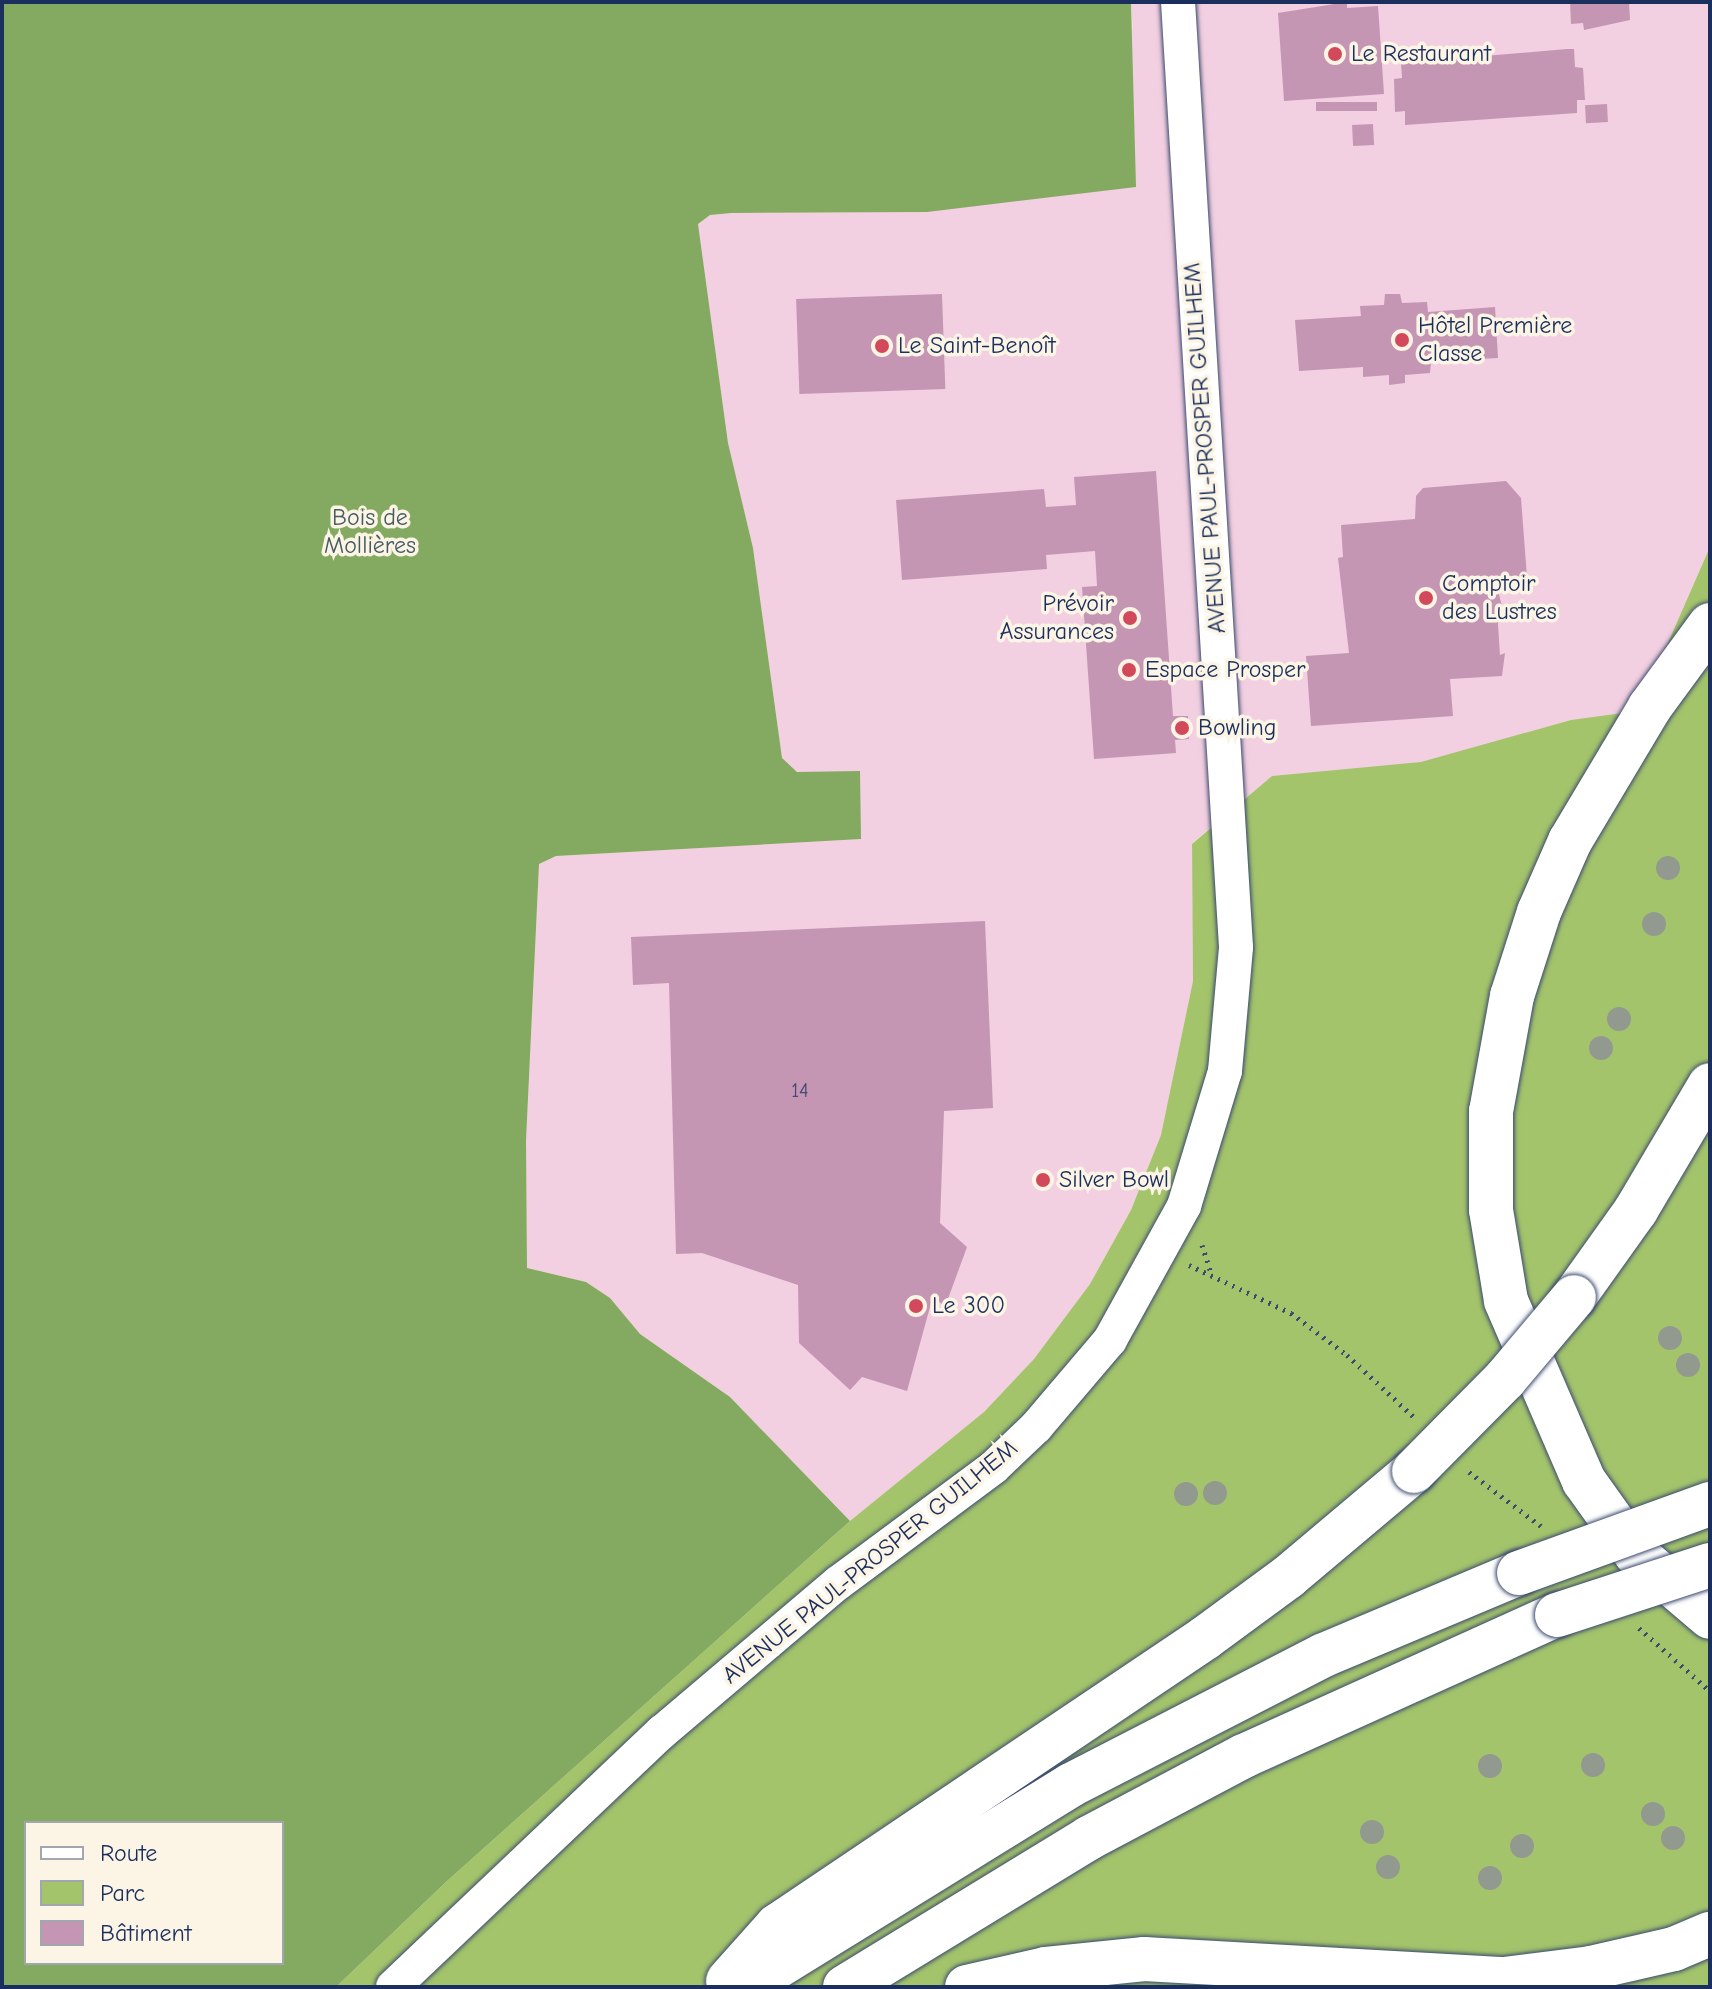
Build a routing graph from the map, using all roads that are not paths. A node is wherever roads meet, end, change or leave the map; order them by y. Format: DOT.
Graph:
graph roads {
  1 [pos="1178,2"];
  2 [pos="1710,625"];
  3 [pos="1710,1085"];
  4 [pos="1710,1504"];
  5 [pos="1710,1565"];
  6 [pos="1710,1617"];
  7 [pos="1710,1934"];
  8 [pos="393,1987"];
  9 [pos="723,1987"];
  10 [pos="744,1987"];
  11 [pos="845,1987"];
  12 [pos="967,1987"];
  1 -- 8 [label="street, AVENUE PAUL-PROSPER GUILHEM"];
  2 -- 6 [label="highway"];
  3 -- 9 [label="highway, bridge"];
  4 -- 10 [label="highway, bridge"];
  5 -- 11 [label="highway, bridge"];
  7 -- 12 [label="highway"];
}
